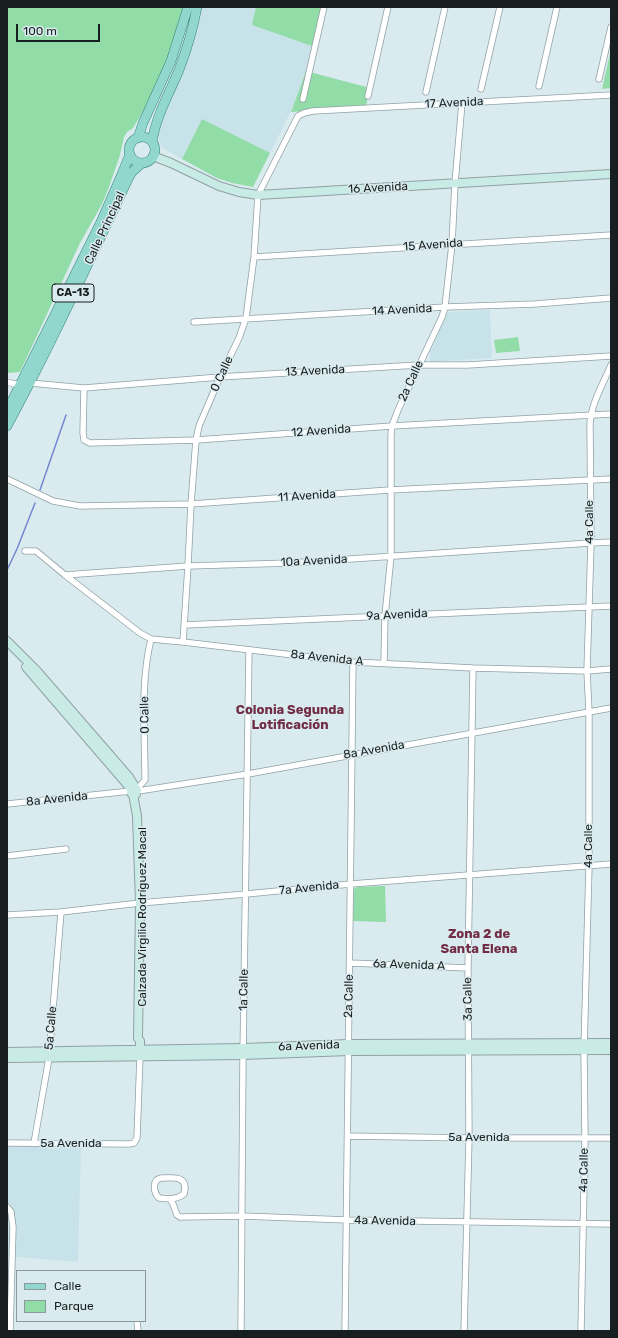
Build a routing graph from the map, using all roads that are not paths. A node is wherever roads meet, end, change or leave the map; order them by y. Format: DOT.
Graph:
graph roads {
  1 [pos="188,7"];
  2 [pos="197,7"];
  3 [pos="324,7"];
  4 [pos="388,7"];
  5 [pos="445,7"];
  6 [pos="500,7"];
  7 [pos="557,7"];
  8 [pos="611,27"];
  9 [pos="600,79"];
  10 [pos="539,86"];
  11 [pos="481,89"];
  12 [pos="426,92"];
  13 [pos="611,95"];
  14 [pos="368,96"];
  15 [pos="303,99"];
  16 [pos="462,103"];
  17 [pos="298,116"];
  18 [pos="138,138"];
  19 [pos="152,142"];
  20 [pos="130,154"];
  21 [pos="153,156"];
  22 [pos="142,163"];
  23 [pos="611,174"];
  24 [pos="455,184"];
  25 [pos="258,195"];
  26 [pos="611,235"];
  27 [pos="452,244"];
  28 [pos="254,257"];
  29 [pos="611,298"];
  30 [pos="445,307"];
  31 [pos="246,318"];
  32 [pos="194,322"];
  33 [pos="611,356"];
  34 [pos="611,365"];
  35 [pos="418,366"];
  36 [pos="220,377"];
  37 [pos="7,382"];
  38 [pos="30,383"];
  39 [pos="20,384"];
  40 [pos="84,388"];
  41 [pos="7,411"];
  42 [pos="611,414"];
  43 [pos="590,415"];
  44 [pos="7,426"];
  45 [pos="392,426"];
  46 [pos="196,440"];
  47 [pos="7,479"];
  48 [pos="590,479"];
  49 [pos="611,479"];
  50 [pos="390,490"];
  51 [pos="190,504"];
  52 [pos="611,542"];
  53 [pos="591,543"];
  54 [pos="25,551"];
  55 [pos="391,556"];
  56 [pos="188,566"];
  57 [pos="65,575"];
  58 [pos="611,606"];
  59 [pos="588,607"];
  60 [pos="385,616"];
  61 [pos="184,625"];
  62 [pos="151,639"];
  63 [pos="7,640"];
  64 [pos="183,642"];
  65 [pos="7,648"];
  66 [pos="250,650"];
  67 [pos="353,662"];
  68 [pos="384,662"];
  69 [pos="473,668"];
  70 [pos="611,669"];
  71 [pos="587,670"];
  72 [pos="611,708"];
  73 [pos="589,712"];
  74 [pos="472,733"];
  75 [pos="352,754"];
  76 [pos="248,774"];
  77 [pos="135,791"];
  78 [pos="7,804"];
  79 [pos="66,849"];
  80 [pos="7,856"];
  81 [pos="611,864"];
  82 [pos="589,866"];
  83 [pos="469,876"];
  84 [pos="351,884"];
  85 [pos="246,894"];
  86 [pos="142,903"];
  87 [pos="61,912"];
  88 [pos="7,915"];
  89 [pos="350,963"];
  90 [pos="468,968"];
  91 [pos="611,1043"];
  92 [pos="584,1046"];
  93 [pos="469,1047"];
  94 [pos="349,1048"];
  95 [pos="140,1049"];
  96 [pos="611,1050"];
  97 [pos="7,1052"];
  98 [pos="243,1052"];
  99 [pos="49,1054"];
  100 [pos="7,1058"];
  101 [pos="348,1136"];
  102 [pos="469,1138"];
  103 [pos="585,1138"];
  104 [pos="611,1138"];
  105 [pos="134,1142"];
  106 [pos="7,1143"];
  107 [pos="34,1143"];
  108 [pos="170,1199"];
  109 [pos="7,1207"];
  110 [pos="243,1216"];
  111 [pos="347,1220"];
  112 [pos="466,1222"];
  113 [pos="583,1224"];
  114 [pos="611,1224"];
  115 [pos="14,1289"];
  116 [pos="10,1331"];
  117 [pos="241,1331"];
  118 [pos="345,1331"];
  119 [pos="464,1331"];
  120 [pos="581,1331"];
  1 -- 18 [label="main road, CA-13"];
  2 -- 19 [label="main road"];
  3 -- 15 [label="street"];
  4 -- 14 [label="street"];
  5 -- 12 [label="street"];
  6 -- 11 [label="street"];
  7 -- 10 [label="street"];
  8 -- 9 [label="street"];
  13 -- 16 [label="street, 17 Avenida"];
  16 -- 17 [label="street, 17 Avenida"];
  16 -- 24 [label="street, 2a Calle"];
  17 -- 25 [label="street, 0 Calle"];
  18 -- 19 [label="main road"];
  18 -- 20 [label="main road, CA-13"];
  19 -- 21 [label="main road"];
  20 -- 22 [label="main road"];
  20 -- 39 [label="main road, Calle Principal / CA-13"];
  21 -- 22 [label="main road, CA-13"];
  21 -- 25 [label="street, 16 Avenida"];
  22 -- 38 [label="main road, Calle Principal / CA-13"];
  23 -- 24 [label="street, 16 Avenida"];
  24 -- 25 [label="street, 16 Avenida"];
  24 -- 27 [label="street, 2a Calle"];
  25 -- 28 [label="street, 0 Calle"];
  26 -- 27 [label="street, 15 Avenida"];
  27 -- 28 [label="street, 15 Avenida"];
  27 -- 30 [label="street, 2a Calle"];
  28 -- 31 [label="street, 0 Calle"];
  29 -- 30 [label="street, 14 Avenida"];
  30 -- 31 [label="street, 14 Avenida"];
  30 -- 35 [label="street, 2a Calle"];
  31 -- 32 [label="street, 14 Avenida"];
  31 -- 36 [label="street, 0 Calle"];
  33 -- 35 [label="street, 13 Avenida"];
  34 -- 43 [label="street, 4a Calle"];
  35 -- 36 [label="street, 13 Avenida"];
  35 -- 45 [label="street, 2a Calle"];
  36 -- 40 [label="street, 13 Avenida"];
  36 -- 46 [label="street, 0 Calle"];
  37 -- 39 [label="street, 13 Avenida"];
  38 -- 39 [label="street, 13 Avenida"];
  38 -- 40 [label="street, 13 Avenida"];
  38 -- 44 [label="main road, Calle Principal / CA-13"];
  39 -- 41 [label="main road, Calle Principal / CA-13"];
  40 -- 46 [label="street, 12 Avenida"];
  42 -- 43 [label="street, 12 Avenida"];
  43 -- 45 [label="street, 12 Avenida"];
  43 -- 48 [label="street, 4a Calle"];
  45 -- 46 [label="street, 12 Avenida"];
  45 -- 50 [label="street, 2a Calle"];
  46 -- 51 [label="street, 0 Calle"];
  47 -- 51 [label="street, 11 Avenida"];
  48 -- 49 [label="street, 11 Avenida"];
  48 -- 50 [label="street, 11 Avenida"];
  48 -- 53 [label="street, 4a Calle"];
  50 -- 51 [label="street, 11 Avenida"];
  50 -- 55 [label="street, 2a Calle"];
  51 -- 56 [label="street, 0 Calle"];
  52 -- 53 [label="street, 10a Avenida"];
  53 -- 55 [label="street, 10a Avenida"];
  53 -- 59 [label="street, 4a Calle"];
  54 -- 57 [label="street"];
  55 -- 56 [label="street, 10a Avenida"];
  55 -- 60 [label="street, 2a Calle"];
  56 -- 57 [label="street, 10a Avenida"];
  56 -- 61 [label="street, 0 Calle"];
  57 -- 62 [label="street, 8a Avenida A"];
  58 -- 59 [label="street, 9a Avenida"];
  59 -- 60 [label="street, 9a Avenida"];
  59 -- 71 [label="street, 4a Calle"];
  60 -- 61 [label="street, 9a Avenida"];
  60 -- 68 [label="street, 2a Calle"];
  61 -- 64 [label="street, 0 Calle"];
  62 -- 64 [label="street, 8a Avenida A"];
  62 -- 77 [label="street, 0 Calle"];
  63 -- 77 [label="street, Calzada Virgilio Rodríguez Macal"];
  64 -- 66 [label="street, 8a Avenida A"];
  65 -- 77 [label="street"];
  66 -- 67 [label="street, 8a Avenida A"];
  66 -- 76 [label="street, 1a Calle"];
  67 -- 68 [label="street, 8a Avenida A"];
  67 -- 75 [label="street, 2a Calle"];
  68 -- 69 [label="street, 8a Avenida A"];
  69 -- 71 [label="street, 8a Avenida A"];
  69 -- 74 [label="street, 3a Calle"];
  70 -- 71 [label="street, 8a Avenida A"];
  71 -- 73 [label="street, 4a Calle"];
  72 -- 73 [label="street, 8a Avenida"];
  73 -- 74 [label="street, 8a Avenida"];
  73 -- 82 [label="street, 4a Calle"];
  74 -- 75 [label="street, 8a Avenida"];
  74 -- 83 [label="street, 3a Calle"];
  75 -- 76 [label="street, 8a Avenida"];
  75 -- 84 [label="street, 2a Calle"];
  76 -- 77 [label="street, 8a Avenida"];
  76 -- 85 [label="street, 1a Calle"];
  77 -- 78 [label="street, 8a Avenida"];
  77 -- 86 [label="street, Calzada Virgilio Rodríguez Macal"];
  79 -- 80 [label="street"];
  81 -- 82 [label="street, 7a Avenida"];
  82 -- 83 [label="street, 7a Avenida"];
  82 -- 92 [label="street, 4a Calle"];
  83 -- 84 [label="street, 7a Avenida"];
  83 -- 90 [label="street, 3a Calle"];
  84 -- 85 [label="street, 7a Avenida"];
  84 -- 89 [label="street, 2a Calle"];
  85 -- 86 [label="street, 7a Avenida"];
  85 -- 98 [label="street, 1a Calle"];
  86 -- 87 [label="street, 7a Avenida"];
  86 -- 95 [label="street, Calzada Virgilio Rodríguez Macal"];
  87 -- 88 [label="street, 7a Avenida"];
  87 -- 99 [label="street, 5a Calle"];
  89 -- 90 [label="street, 6a Avenida A"];
  89 -- 94 [label="street, 2a Calle"];
  90 -- 93 [label="street, 3a Calle"];
  91 -- 92 [label="street, 6a Avenida"];
  92 -- 93 [label="street, 6a Avenida"];
  92 -- 96 [label="street, 6a Avenida"];
  92 -- 103 [label="street, 4a Calle"];
  93 -- 94 [label="street, 6a Avenida"];
  93 -- 102 [label="street, 3a Calle"];
  94 -- 98 [label="street, 6a Avenida"];
  94 -- 101 [label="street, 2a Calle"];
  95 -- 98 [label="street, 6a Avenida"];
  95 -- 99 [label="street, 6a Avenida"];
  95 -- 105 [label="street, Calzada Virgilio Rodríguez Macal"];
  97 -- 99 [label="street, 6a Avenida"];
  98 -- 110 [label="street, 1a Calle"];
  99 -- 100 [label="street, 6a Avenida"];
  99 -- 107 [label="street, 5a Calle"];
  101 -- 102 [label="street, 5a Avenida"];
  101 -- 111 [label="street, 2a Calle"];
  102 -- 103 [label="street, 5a Avenida"];
  102 -- 112 [label="street, 3a Calle"];
  103 -- 104 [label="street, 5a Avenida"];
  103 -- 113 [label="street, 4a Calle"];
  105 -- 107 [label="street, 5a Avenida"];
  106 -- 107 [label="street, 5a Avenida"];
  108 -- 108 [label="street"];
  108 -- 110 [label="street, 4a Avenida"];
  109 -- 115 [label="street"];
  110 -- 111 [label="street, 4a Avenida"];
  110 -- 117 [label="street, 1a Calle"];
  111 -- 112 [label="street, 4a Avenida"];
  111 -- 118 [label="street, 2a Calle"];
  112 -- 113 [label="street, 4a Avenida"];
  112 -- 119 [label="street, 3a Calle"];
  113 -- 114 [label="street, 4a Avenida"];
  113 -- 120 [label="street, 4a Calle"];
  115 -- 116 [label="street"];
}
